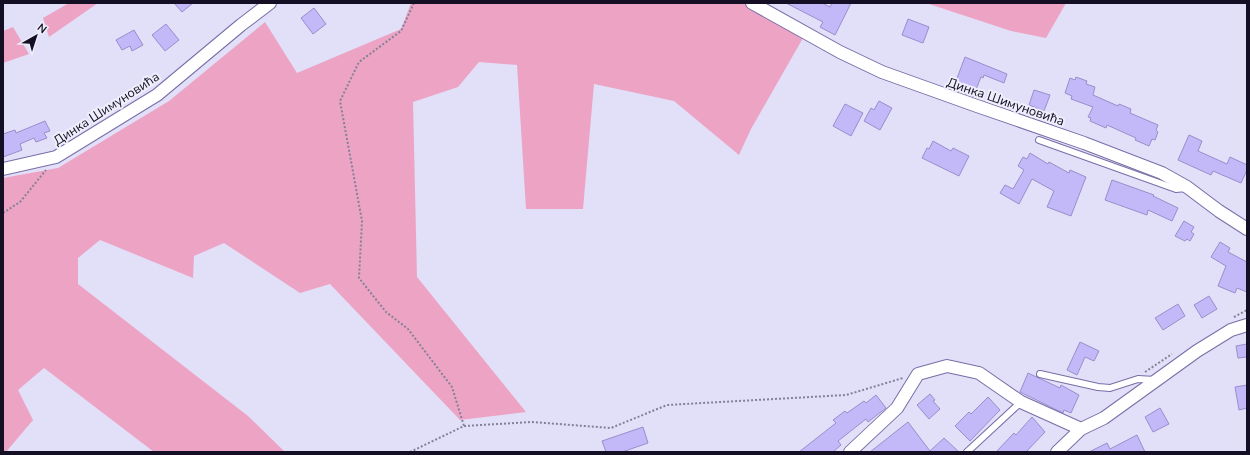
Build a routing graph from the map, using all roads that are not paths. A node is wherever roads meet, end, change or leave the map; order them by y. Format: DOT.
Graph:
graph roads {
  1 [pos="270,3"];
  2 [pos="752,3"];
  3 [pos="1039,140"];
  4 [pos="3,169"];
  5 [pos="1187,188"];
  6 [pos="1247,229"];
  7 [pos="1247,325"];
  8 [pos="1040,374"];
  9 [pos="1156,380"];
  10 [pos="1021,402"];
  11 [pos="1081,430"];
  12 [pos="850,452"];
  13 [pos="967,452"];
  14 [pos="1057,452"];
  1 -- 4 [label="street, Динка Шимуновића"];
  2 -- 5 [label="street, Динка Шимуновића"];
  3 -- 5 [label="lane"];
  5 -- 6 [label="street, Динка Шимуновића"];
  7 -- 9 [label="street"];
  8 -- 9 [label="lane"];
  9 -- 11 [label="street"];
  10 -- 11 [label="street"];
  10 -- 12 [label="street"];
  10 -- 13 [label="lane"];
  11 -- 14 [label="street"];
}
